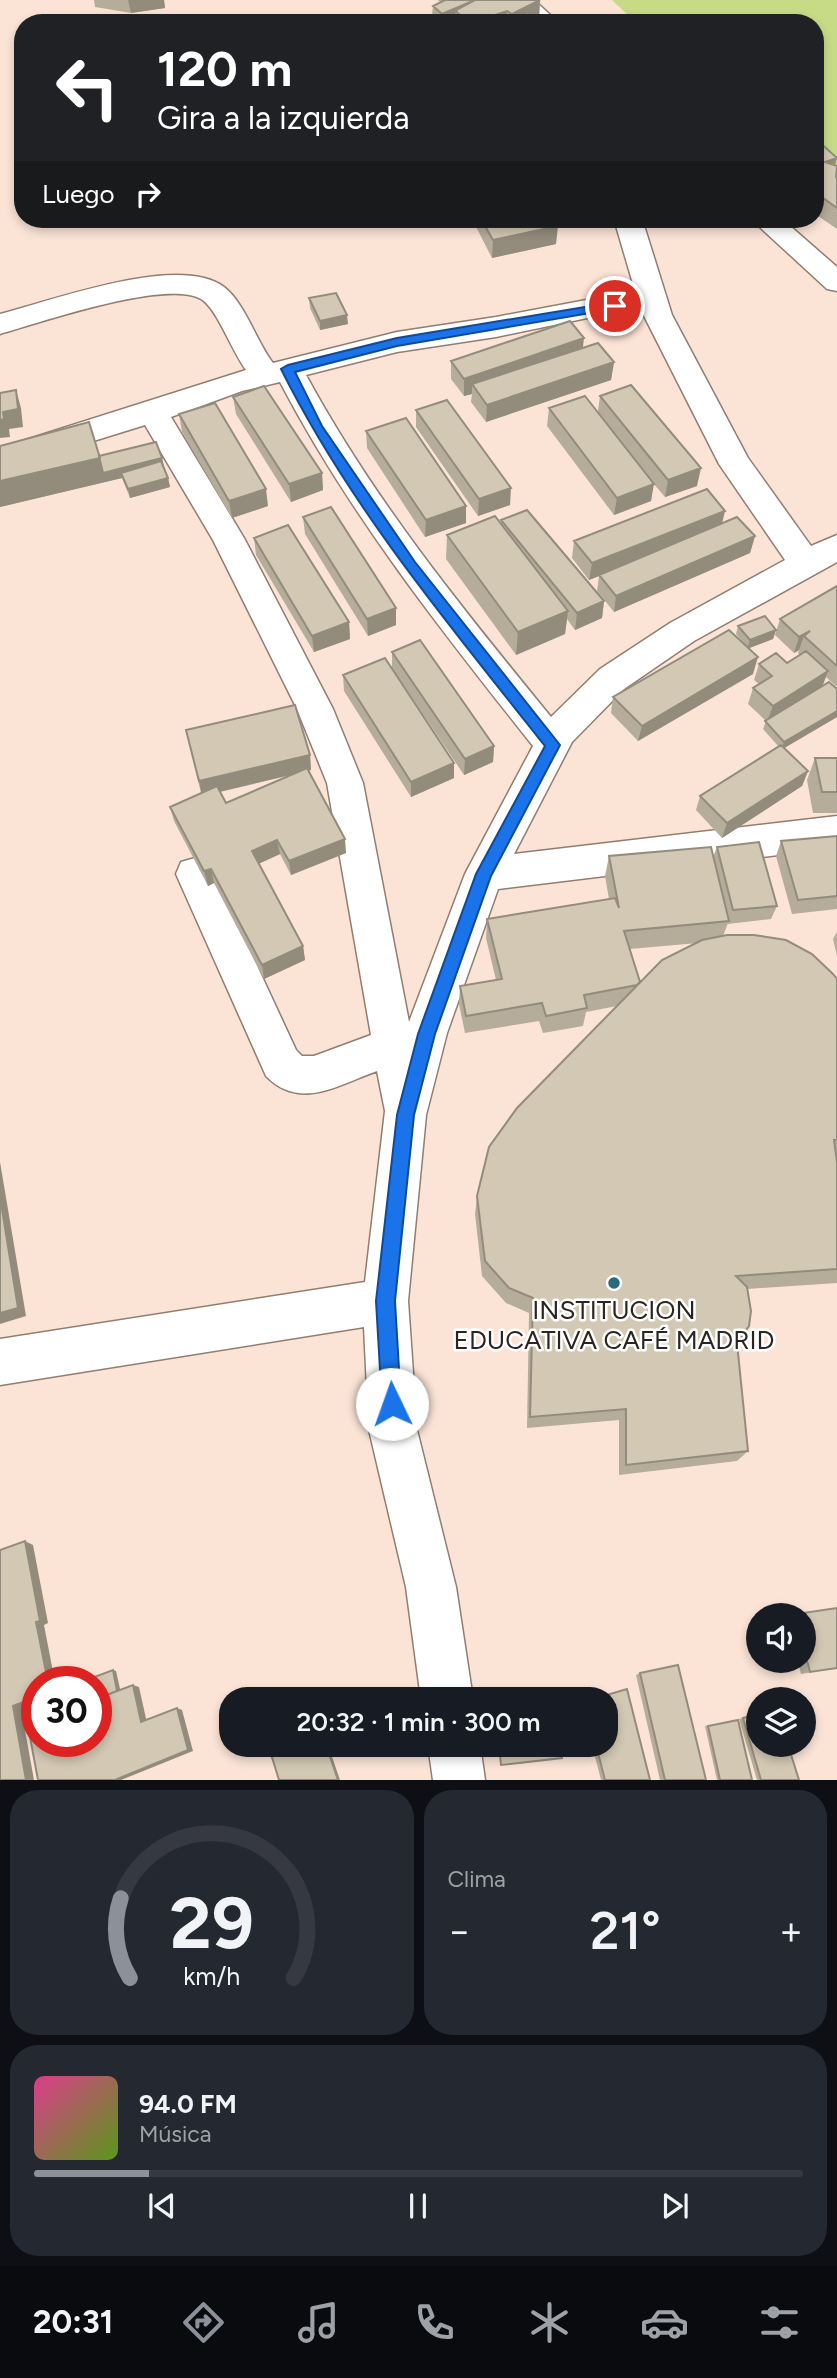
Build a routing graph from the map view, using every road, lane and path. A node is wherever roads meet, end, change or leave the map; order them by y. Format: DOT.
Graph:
graph roads {
  1 [pos="519,0"];
  2 [pos="536,14"];
  3 [pos="631,228"];
  4 [pos="775,228"];
  5 [pos="837,282"];
  6 [pos="653,302"];
  7 [pos="0,324"];
  8 [pos="276,372"];
  9 [pos="153,412"];
  10 [pos="0,459"];
  11 [pos="821,555"];
  12 [pos="553,745"];
  13 [pos="837,832"];
  14 [pos="195,874"];
  15 [pos="484,874"];
  16 [pos="409,1040"];
  17 [pos="385,1301"];
  18 [pos="0,1362"];
  19 [pos="445,1687"];
  20 [pos="455,1757"];
  21 [pos="458,1780"];
  1 -- 2 [label="street"];
  3 -- 6 [label="street"];
  4 -- 5 [label="street"];
  6 -- 8 [label="street"];
  6 -- 11 [label="street"];
  7 -- 8 [label="street"];
  8 -- 9 [label="street"];
  8 -- 12 [label="street"];
  9 -- 10 [label="street"];
  9 -- 16 [label="street"];
  11 -- 12 [label="street"];
  12 -- 15 [label="street"];
  13 -- 15 [label="street"];
  14 -- 16 [label="street"];
  15 -- 16 [label="street"];
  16 -- 17 [label="street"];
  17 -- 18 [label="street"];
  17 -- 19 [label="street"];
  20 -- 21 [label="street"];
}
